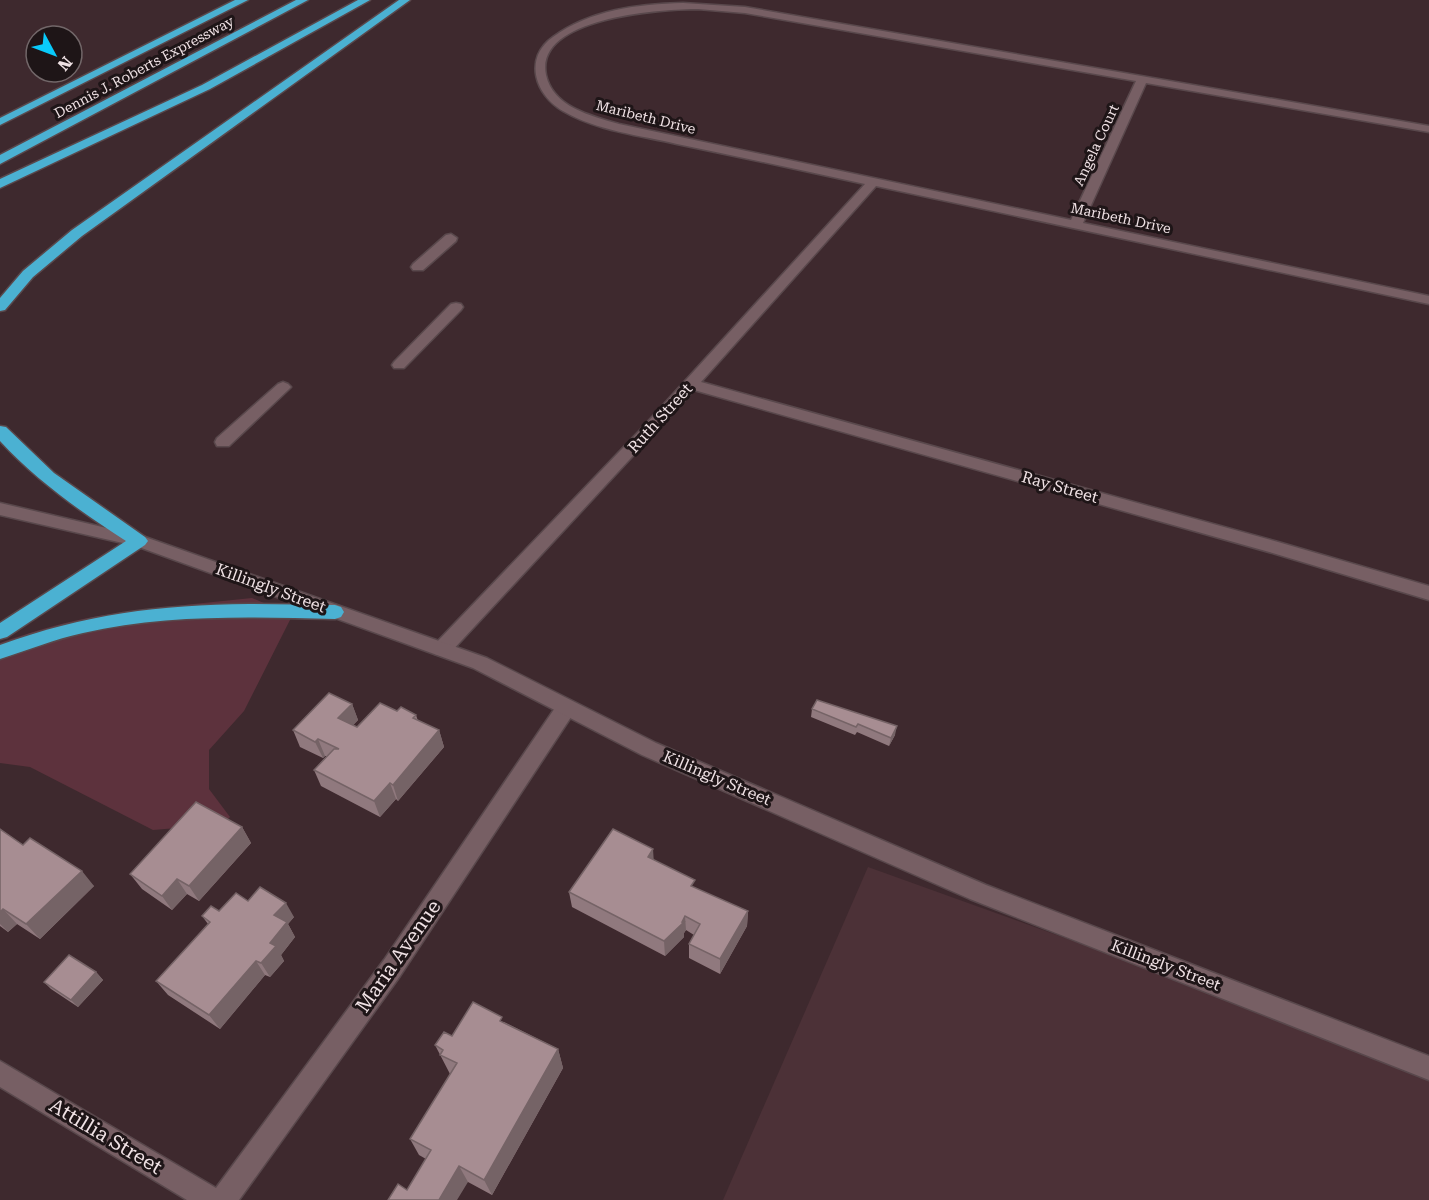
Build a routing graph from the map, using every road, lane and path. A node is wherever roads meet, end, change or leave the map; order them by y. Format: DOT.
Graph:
graph roads {
  1 [pos="243,0"];
  2 [pos="303,0"];
  3 [pos="365,0"];
  4 [pos="405,0"];
  5 [pos="1142,79"];
  6 [pos="0,122"];
  7 [pos="1429,129"];
  8 [pos="0,160"];
  9 [pos="873,182"];
  10 [pos="0,184"];
  11 [pos="1076,224"];
  12 [pos="451,238"];
  13 [pos="418,267"];
  14 [pos="1429,300"];
  15 [pos="0,307"];
  16 [pos="456,307"];
  17 [pos="399,364"];
  18 [pos="690,384"];
  19 [pos="283,387"];
  20 [pos="0,431"];
  21 [pos="223,442"];
  22 [pos="0,509"];
  23 [pos="138,542"];
  24 [pos="1429,593"];
  25 [pos="335,612"];
  26 [pos="0,632"];
  27 [pos="442,650"];
  28 [pos="0,652"];
  29 [pos="566,708"];
  30 [pos="1429,1068"];
  31 [pos="0,1073"];
  32 [pos="212,1200"];
  33 [pos="224,1200"];
  1 -- 6 [label="highway, Dennis J. Roberts Expressway"];
  2 -- 8 [label="highway, Dennis J. Roberts Expressway"];
  3 -- 10 [label="highway"];
  4 -- 15 [label="highway"];
  5 -- 7 [label="street, Maribeth Drive"];
  5 -- 9 [label="street, Maribeth Drive"];
  5 -- 11 [label="street, Angela Court"];
  9 -- 11 [label="street, Maribeth Drive"];
  9 -- 18 [label="street, Ruth Street"];
  11 -- 14 [label="street, Maribeth Drive"];
  12 -- 13 [label="street"];
  16 -- 17 [label="street"];
  18 -- 24 [label="street, Ray Street"];
  18 -- 27 [label="street, Ruth Street"];
  19 -- 21 [label="street"];
  20 -- 23 [label="highway"];
  22 -- 23 [label="street, Killingly Street"];
  23 -- 25 [label="street, Killingly Street"];
  23 -- 26 [label="highway"];
  25 -- 27 [label="street, Killingly Street"];
  25 -- 28 [label="highway"];
  27 -- 29 [label="street, Killingly Street"];
  29 -- 30 [label="street, Killingly Street"];
  29 -- 33 [label="street, Maria Avenue"];
  31 -- 32 [label="street, Attillia Street"];
}
